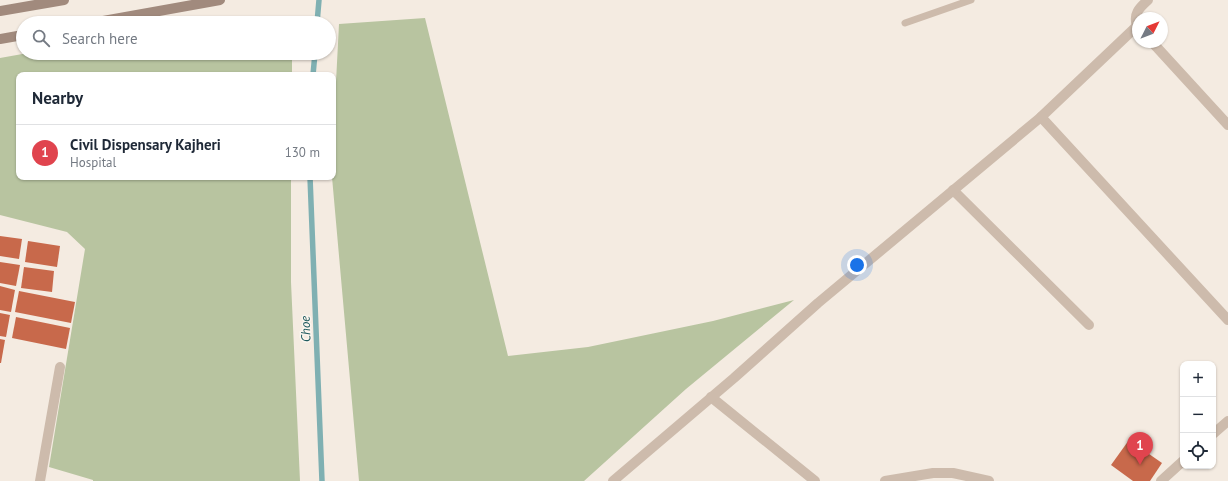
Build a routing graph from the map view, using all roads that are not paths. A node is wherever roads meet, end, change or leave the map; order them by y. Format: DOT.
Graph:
graph roads {
  1 [pos="64,0"];
  2 [pos="220,0"];
  3 [pos="971,0"];
  4 [pos="1148,0"];
  5 [pos="0,11"];
  6 [pos="1137,12"];
  7 [pos="131,16"];
  8 [pos="905,23"];
  9 [pos="1132,33"];
  10 [pos="16,37"];
  11 [pos="0,40"];
  12 [pos="1158,48"];
  13 [pos="1041,117"];
  14 [pos="1228,124"];
  15 [pos="953,190"];
  16 [pos="1228,320"];
  17 [pos="1090,325"];
  18 [pos="60,367"];
  19 [pos="711,397"];
  20 [pos="1228,421"];
  21 [pos="1214,433"];
  22 [pos="1180,464"];
  23 [pos="40,481"];
  24 [pos="613,481"];
  25 [pos="815,481"];
  26 [pos="885,481"];
  27 [pos="989,481"];
  28 [pos="1161,481"];
  1 -- 5 [label="main road"];
  2 -- 7 [label="main road"];
  3 -- 8 [label="lane"];
  4 -- 6 [label="street"];
  9 -- 13 [label="street"];
  10 -- 11 [label="main road"];
  12 -- 14 [label="street"];
  13 -- 15 [label="street"];
  13 -- 16 [label="street"];
  15 -- 17 [label="street"];
  15 -- 19 [label="street"];
  18 -- 23 [label="street"];
  19 -- 24 [label="street"];
  19 -- 25 [label="street"];
  20 -- 21 [label="street"];
  22 -- 28 [label="street"];
  26 -- 27 [label="street"];
}
